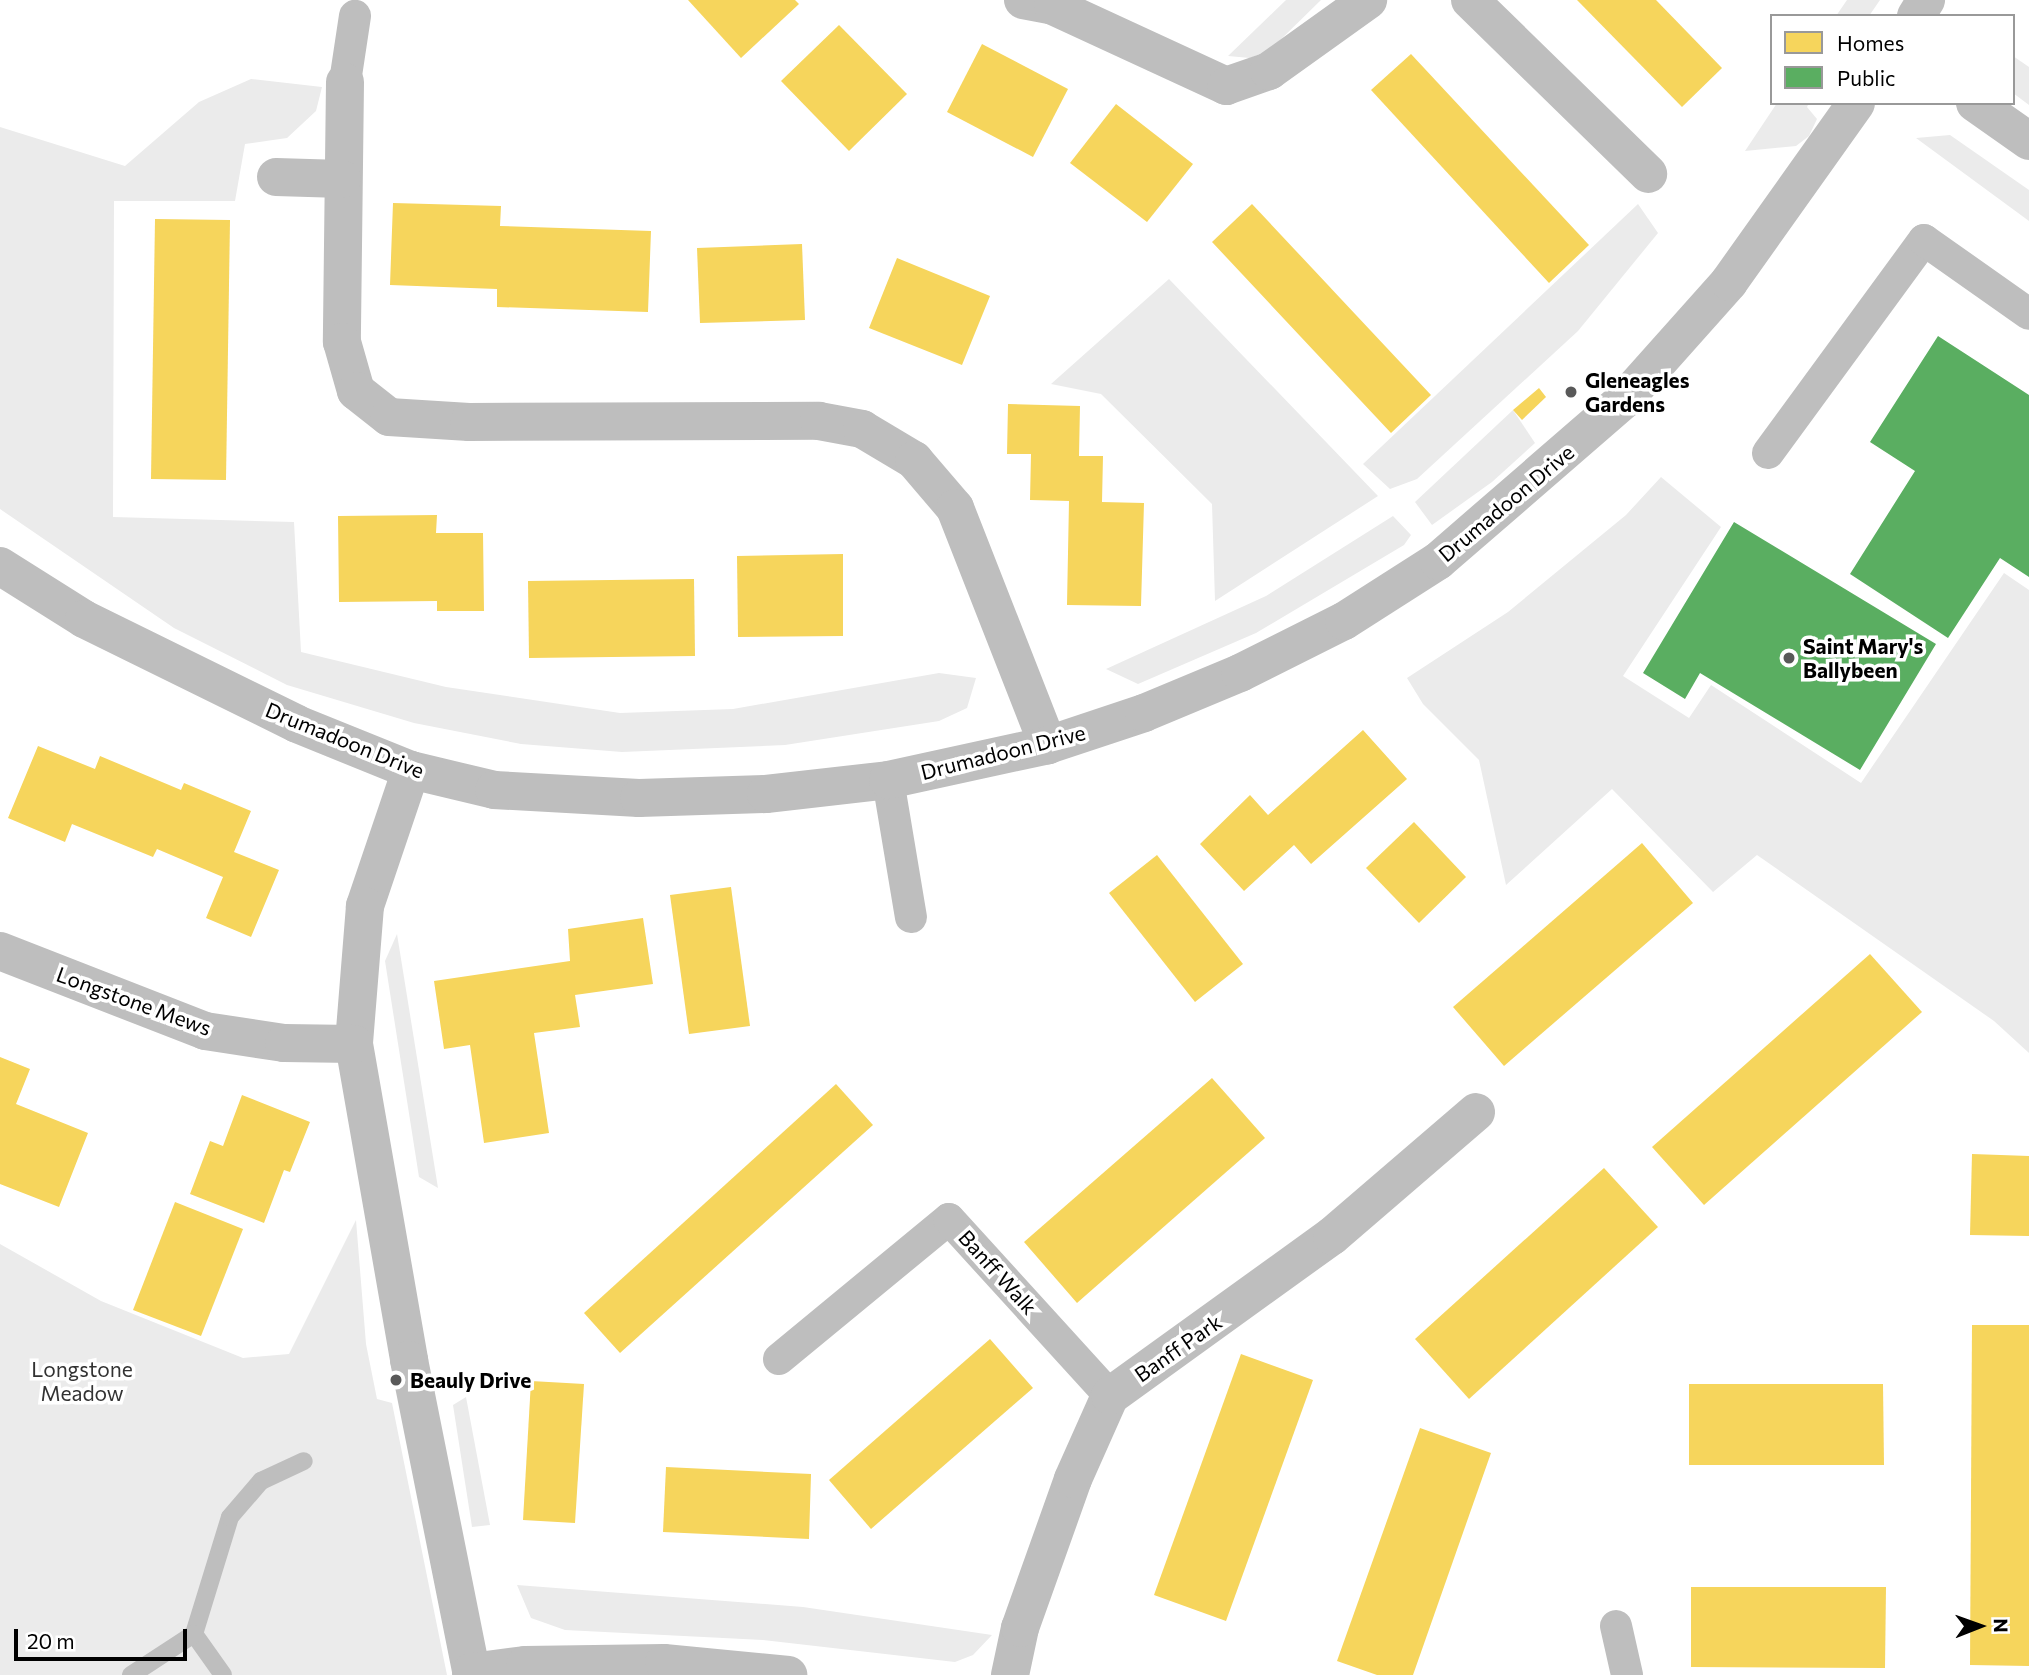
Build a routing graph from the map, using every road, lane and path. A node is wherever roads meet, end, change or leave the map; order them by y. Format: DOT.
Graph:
graph roads {
  1 [pos="1023,0"];
  2 [pos="1368,0"];
  3 [pos="1470,0"];
  4 [pos="355,16"];
  5 [pos="345,82"];
  6 [pos="1855,105"];
  7 [pos="1978,105"];
  8 [pos="2029,141"];
  9 [pos="1648,174"];
  10 [pos="276,177"];
  11 [pos="342,179"];
  12 [pos="2029,314"];
  13 [pos="1768,453"];
  14 [pos="0,566"];
  15 [pos="1048,745"];
  16 [pos="411,770"];
  17 [pos="888,780"];
  18 [pos="911,917"];
  19 [pos="0,951"];
  20 [pos="354,1044"];
  21 [pos="1476,1112"];
  22 [pos="779,1359"];
  23 [pos="1110,1396"];
  24 [pos="1616,1626"];
  25 [pos="472,1674"];
  26 [pos="788,1675"];
  27 [pos="1010,1675"];
  28 [pos="1628,1675"];
  1 -- 2 [label="street"];
  3 -- 9 [label="street"];
  4 -- 5 [label="lane"];
  5 -- 11 [label="street"];
  6 -- 15 [label="street, Drumadoon Drive"];
  7 -- 8 [label="street"];
  10 -- 11 [label="street"];
  11 -- 15 [label="street"];
  12 -- 13 [label="lane"];
  14 -- 16 [label="street, Drumadoon Drive"];
  15 -- 17 [label="street, Drumadoon Drive"];
  16 -- 17 [label="street, Drumadoon Drive"];
  16 -- 20 [label="street"];
  17 -- 18 [label="lane"];
  19 -- 20 [label="street, Longstone Mews"];
  20 -- 25 [label="street"];
  21 -- 23 [label="street, Banff Park"];
  22 -- 23 [label="lane, Banff Walk"];
  23 -- 27 [label="street"];
  24 -- 28 [label="lane"];
  25 -- 26 [label="street"];
}
